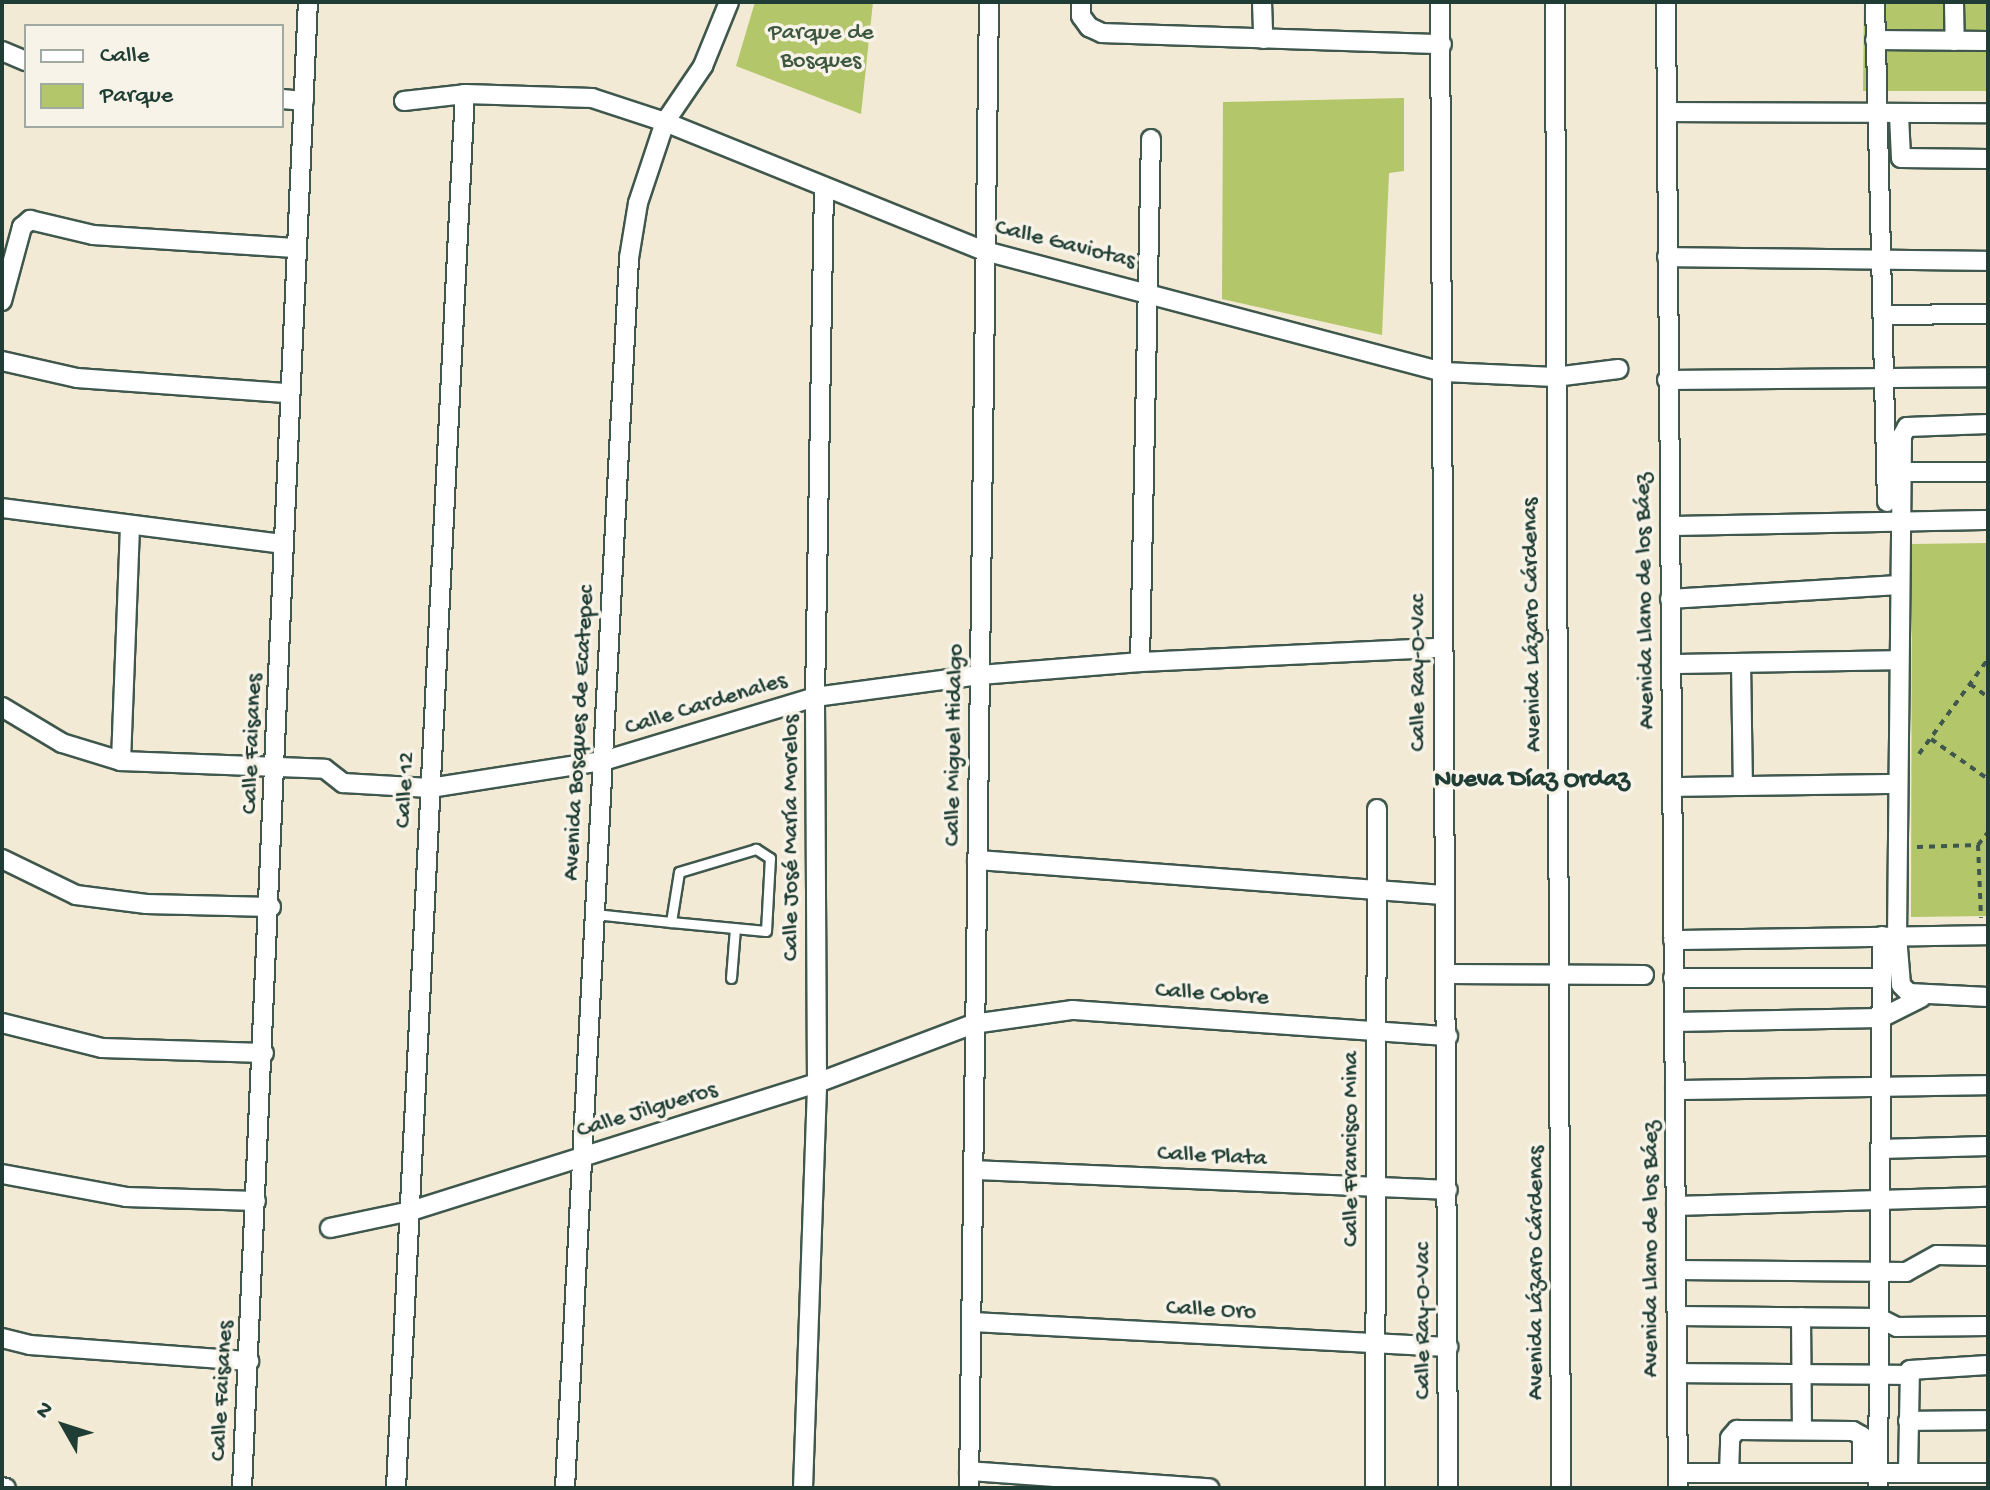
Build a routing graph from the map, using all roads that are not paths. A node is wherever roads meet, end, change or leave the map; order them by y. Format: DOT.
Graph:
graph roads {
  1 [pos="308,2"];
  2 [pos="729,2"];
  3 [pos="989,2"];
  4 [pos="1081,2"];
  5 [pos="1262,2"];
  6 [pos="1440,2"];
  7 [pos="1555,2"];
  8 [pos="1666,2"];
  9 [pos="1875,2"];
  10 [pos="1954,2"];
  11 [pos="1263,39"];
  12 [pos="1875,40"];
  13 [pos="1955,41"];
  14 [pos="1988,41"];
  15 [pos="1442,44"];
  16 [pos="2,51"];
  17 [pos="24,60"];
  18 [pos="465,94"];
  19 [pos="284,99"];
  20 [pos="304,101"];
  21 [pos="404,101"];
  22 [pos="1667,112"];
  23 [pos="1988,113"];
  24 [pos="1890,115"];
  25 [pos="665,122"];
  26 [pos="1151,139"];
  27 [pos="1988,159"];
  28 [pos="824,188"];
  29 [pos="295,248"];
  30 [pos="985,251"];
  31 [pos="1667,257"];
  32 [pos="1883,260"];
  33 [pos="1988,261"];
  34 [pos="1147,290"];
  35 [pos="2,301"];
  36 [pos="1988,314"];
  37 [pos="1885,315"];
  38 [pos="2,361"];
  39 [pos="1618,369"];
  40 [pos="1444,372"];
  41 [pos="1555,377"];
  42 [pos="1988,377"];
  43 [pos="1667,380"];
  44 [pos="1887,380"];
  45 [pos="288,393"];
  46 [pos="1988,424"];
  47 [pos="1900,472"];
  48 [pos="1988,472"];
  49 [pos="2,508"];
  50 [pos="1988,520"];
  51 [pos="1892,522"];
  52 [pos="130,526"];
  53 [pos="1670,526"];
  54 [pos="283,544"];
  55 [pos="1898,585"];
  56 [pos="1670,599"];
  57 [pos="1442,648"];
  58 [pos="1898,660"];
  59 [pos="1140,662"];
  60 [pos="1741,663"];
  61 [pos="1671,664"];
  62 [pos="980,675"];
  63 [pos="815,697"];
  64 [pos="2,707"];
  65 [pos="121,761"];
  66 [pos="603,761"];
  67 [pos="277,765"];
  68 [pos="1897,784"];
  69 [pos="1743,786"];
  70 [pos="1672,787"];
  71 [pos="430,788"];
  72 [pos="1377,809"];
  73 [pos="2,859"];
  74 [pos="977,860"];
  75 [pos="1377,887"];
  76 [pos="1444,895"];
  77 [pos="271,907"];
  78 [pos="595,914"];
  79 [pos="671,922"];
  80 [pos="735,928"];
  81 [pos="1985,935"];
  82 [pos="1890,936"];
  83 [pos="1673,940"];
  84 [pos="1448,974"];
  85 [pos="1561,974"];
  86 [pos="1644,975"];
  87 [pos="731,978"];
  88 [pos="1673,978"];
  89 [pos="1881,978"];
  90 [pos="1988,997"];
  91 [pos="1921,998"];
  92 [pos="1881,1018"];
  93 [pos="1674,1022"];
  94 [pos="2,1023"];
  95 [pos="973,1024"];
  96 [pos="1376,1030"];
  97 [pos="1448,1036"];
  98 [pos="264,1053"];
  99 [pos="817,1083"];
  100 [pos="1988,1085"];
  101 [pos="1881,1087"];
  102 [pos="1675,1090"];
  103 [pos="1988,1146"];
  104 [pos="1880,1149"];
  105 [pos="583,1157"];
  106 [pos="974,1170"];
  107 [pos="2,1174"];
  108 [pos="1376,1188"];
  109 [pos="1448,1190"];
  110 [pos="1988,1197"];
  111 [pos="1880,1200"];
  112 [pos="256,1201"];
  113 [pos="1676,1206"];
  114 [pos="411,1211"];
  115 [pos="330,1228"];
  116 [pos="1988,1256"];
  117 [pos="1676,1270"];
  118 [pos="1879,1272"];
  119 [pos="1677,1316"];
  120 [pos="1801,1317"];
  121 [pos="1879,1318"];
  122 [pos="972,1322"];
  123 [pos="1988,1326"];
  124 [pos="2,1338"];
  125 [pos="1376,1344"];
  126 [pos="1448,1347"];
  127 [pos="249,1361"];
  128 [pos="1988,1365"];
  129 [pos="1677,1373"];
  130 [pos="1802,1374"];
  131 [pos="1878,1375"];
  132 [pos="1908,1375"];
  133 [pos="1988,1420"];
  134 [pos="1908,1429"];
  135 [pos="1802,1430"];
  136 [pos="1870,1436"];
  137 [pos="1729,1473"];
  138 [pos="1908,1473"];
  139 [pos="1988,1473"];
  140 [pos="1872,1478"];
  141 [pos="969,1479"];
  142 [pos="1678,1481"];
  143 [pos="242,1488"];
  144 [pos="396,1488"];
  145 [pos="565,1488"];
  146 [pos="803,1488"];
  147 [pos="1209,1488"];
  148 [pos="1375,1488"];
  149 [pos="1448,1488"];
  150 [pos="1561,1488"];
  1 -- 20 [label="street, Calle Faisanes"];
  2 -- 25 [label="street, Avenida Bosques de Ecatepec"];
  3 -- 30 [label="street, Calle Miguel Hidalgo"];
  4 -- 11 [label="street"];
  5 -- 11 [label="street"];
  6 -- 15 [label="street, Calle Ray-O-Vac"];
  7 -- 41 [label="street, Avenida Lázaro Cárdenas"];
  8 -- 22 [label="street, Avenida Llano de los Báez"];
  9 -- 12 [label="street"];
  10 -- 13 [label="street"];
  11 -- 15 [label="street"];
  12 -- 13 [label="street"];
  12 -- 24 [label="street"];
  13 -- 14 [label="street"];
  15 -- 40 [label="street, Calle Ray-O-Vac"];
  16 -- 17 [label="street"];
  18 -- 21 [label="street, Calle Gaviotas"];
  18 -- 25 [label="street, Calle Gaviotas"];
  18 -- 71 [label="street, Calle 12"];
  19 -- 20 [label="street"];
  20 -- 29 [label="street, Calle Faisanes"];
  22 -- 24 [label="street"];
  22 -- 31 [label="street, Avenida Llano de los Báez"];
  23 -- 24 [label="street"];
  24 -- 27 [label="street"];
  24 -- 32 [label="street"];
  25 -- 28 [label="street, Calle Gaviotas"];
  25 -- 66 [label="street, Avenida Bosques de Ecatepec"];
  26 -- 34 [label="street"];
  28 -- 30 [label="street, Calle Gaviotas"];
  28 -- 63 [label="street, Calle José María Morelos"];
  29 -- 35 [label="street"];
  29 -- 45 [label="street, Calle Faisanes"];
  30 -- 34 [label="street, Calle Gaviotas"];
  30 -- 62 [label="street, Calle Miguel Hidalgo"];
  31 -- 32 [label="street"];
  31 -- 43 [label="street, Avenida Llano de los Báez"];
  32 -- 33 [label="street"];
  32 -- 37 [label="street"];
  34 -- 40 [label="street, Calle Gaviotas"];
  34 -- 59 [label="street"];
  36 -- 37 [label="street"];
  37 -- 44 [label="street"];
  38 -- 45 [label="street"];
  39 -- 41 [label="street, Calle Gaviotas"];
  40 -- 41 [label="street, Calle Gaviotas"];
  40 -- 57 [label="street, Calle Ray-O-Vac"];
  41 -- 85 [label="street, Avenida Lázaro Cárdenas"];
  42 -- 44 [label="street"];
  43 -- 44 [label="street"];
  43 -- 53 [label="street, Avenida Llano de los Báez"];
  44 -- 51 [label="street"];
  45 -- 54 [label="street, Calle Faisanes"];
  46 -- 47 [label="street"];
  47 -- 48 [label="street"];
  47 -- 51 [label="street"];
  49 -- 52 [label="street"];
  50 -- 51 [label="street"];
  51 -- 53 [label="street"];
  51 -- 55 [label="street"];
  52 -- 54 [label="street"];
  52 -- 65 [label="street"];
  53 -- 56 [label="street, Avenida Llano de los Báez"];
  54 -- 67 [label="street, Calle Faisanes"];
  55 -- 56 [label="street"];
  55 -- 58 [label="street"];
  56 -- 61 [label="street, Avenida Llano de los Báez"];
  57 -- 59 [label="street, Calle Cardenales"];
  57 -- 76 [label="street, Calle Ray-O-Vac"];
  58 -- 60 [label="street"];
  58 -- 68 [label="street"];
  59 -- 62 [label="street, Calle Cardenales"];
  60 -- 61 [label="street"];
  60 -- 69 [label="street"];
  61 -- 70 [label="street, Avenida Llano de los Báez"];
  62 -- 63 [label="street, Calle Cardenales"];
  62 -- 74 [label="street, Calle Miguel Hidalgo"];
  63 -- 66 [label="street, Calle Cardenales"];
  63 -- 99 [label="street, Calle José María Morelos"];
  64 -- 65 [label="street, Calle Cardenales"];
  65 -- 67 [label="street, Calle Cardenales"];
  66 -- 71 [label="street, Calle Cardenales"];
  66 -- 78 [label="street, Avenida Bosques de Ecatepec"];
  67 -- 71 [label="street, Calle Cardenales"];
  67 -- 77 [label="street, Calle Faisanes"];
  68 -- 69 [label="street"];
  68 -- 82 [label="street"];
  69 -- 70 [label="street"];
  70 -- 83 [label="street, Avenida Llano de los Báez"];
  71 -- 114 [label="street, Calle 12"];
  72 -- 75 [label="street, Calle Francisco Mina"];
  73 -- 77 [label="street"];
  74 -- 75 [label="street"];
  74 -- 95 [label="street, Calle Miguel Hidalgo"];
  75 -- 76 [label="street"];
  75 -- 96 [label="street, Calle Francisco Mina"];
  76 -- 84 [label="street, Calle Ray-O-Vac"];
  77 -- 98 [label="street, Calle Faisanes"];
  78 -- 79 [label="lane"];
  78 -- 105 [label="street, Avenida Bosques de Ecatepec"];
  79 -- 80 [label="lane"];
  79 -- 80 [label="lane"];
  80 -- 87 [label="lane"];
  81 -- 82 [label="street"];
  82 -- 83 [label="street"];
  82 -- 89 [label="street"];
  82 -- 91 [label="street"];
  83 -- 88 [label="street, Avenida Llano de los Báez"];
  84 -- 85 [label="street"];
  84 -- 97 [label="street, Calle Ray-O-Vac"];
  85 -- 86 [label="street"];
  85 -- 150 [label="street, Avenida Lázaro Cárdenas"];
  88 -- 89 [label="street"];
  88 -- 93 [label="street, Avenida Llano de los Báez"];
  89 -- 92 [label="street"];
  90 -- 91 [label="street"];
  91 -- 92 [label="street"];
  92 -- 93 [label="street"];
  92 -- 101 [label="street"];
  93 -- 102 [label="street, Avenida Llano de los Báez"];
  94 -- 98 [label="street"];
  95 -- 96 [label="street, Calle Cobre"];
  95 -- 99 [label="street, Calle Jilgueros"];
  95 -- 106 [label="street, Calle Miguel Hidalgo"];
  96 -- 97 [label="street, Calle Cobre"];
  96 -- 108 [label="street, Calle Francisco Mina"];
  97 -- 109 [label="street, Calle Ray-O-Vac"];
  98 -- 112 [label="street, Calle Faisanes"];
  99 -- 105 [label="street, Calle Jilgueros"];
  99 -- 146 [label="street, Calle José María Morelos"];
  100 -- 101 [label="street"];
  101 -- 102 [label="street"];
  101 -- 104 [label="street"];
  102 -- 113 [label="street, Avenida Llano de los Báez"];
  103 -- 104 [label="street"];
  104 -- 111 [label="street"];
  105 -- 114 [label="street, Calle Jilgueros"];
  105 -- 145 [label="street, Avenida Bosques de Ecatepec"];
  106 -- 108 [label="street, Calle Plata"];
  106 -- 122 [label="street, Calle Miguel Hidalgo"];
  107 -- 112 [label="street"];
  108 -- 109 [label="street, Calle Plata"];
  108 -- 125 [label="street, Calle Francisco Mina"];
  109 -- 126 [label="street, Calle Ray-O-Vac"];
  110 -- 111 [label="street"];
  111 -- 113 [label="street"];
  111 -- 118 [label="street"];
  112 -- 127 [label="street, Calle Faisanes"];
  113 -- 117 [label="street, Avenida Llano de los Báez"];
  114 -- 115 [label="street, Calle Jilgueros"];
  114 -- 144 [label="street, Calle 12"];
  116 -- 118 [label="street"];
  117 -- 118 [label="street"];
  117 -- 119 [label="street, Avenida Llano de los Báez"];
  118 -- 121 [label="street"];
  119 -- 120 [label="street"];
  119 -- 129 [label="street, Avenida Llano de los Báez"];
  120 -- 121 [label="street"];
  120 -- 130 [label="street"];
  121 -- 123 [label="street"];
  121 -- 131 [label="street"];
  122 -- 125 [label="street, Calle Oro"];
  122 -- 141 [label="street, Calle Miguel Hidalgo"];
  124 -- 127 [label="street"];
  125 -- 126 [label="street, Calle Oro"];
  125 -- 148 [label="street, Calle Francisco Mina"];
  126 -- 149 [label="street, Calle Ray-O-Vac"];
  127 -- 143 [label="street, Calle Faisanes"];
  128 -- 132 [label="street"];
  129 -- 130 [label="street"];
  129 -- 142 [label="street, Avenida Llano de los Báez"];
  130 -- 131 [label="street"];
  130 -- 135 [label="street"];
  131 -- 132 [label="street"];
  131 -- 136 [label="street"];
  132 -- 134 [label="street"];
  133 -- 134 [label="street"];
  134 -- 136 [label="street"];
  134 -- 138 [label="street"];
  135 -- 136 [label="street"];
  135 -- 137 [label="street"];
  136 -- 140 [label="street"];
  137 -- 140 [label="street"];
  137 -- 142 [label="street"];
  138 -- 139 [label="street"];
  138 -- 140 [label="street"];
  141 -- 147 [label="street"];
}
